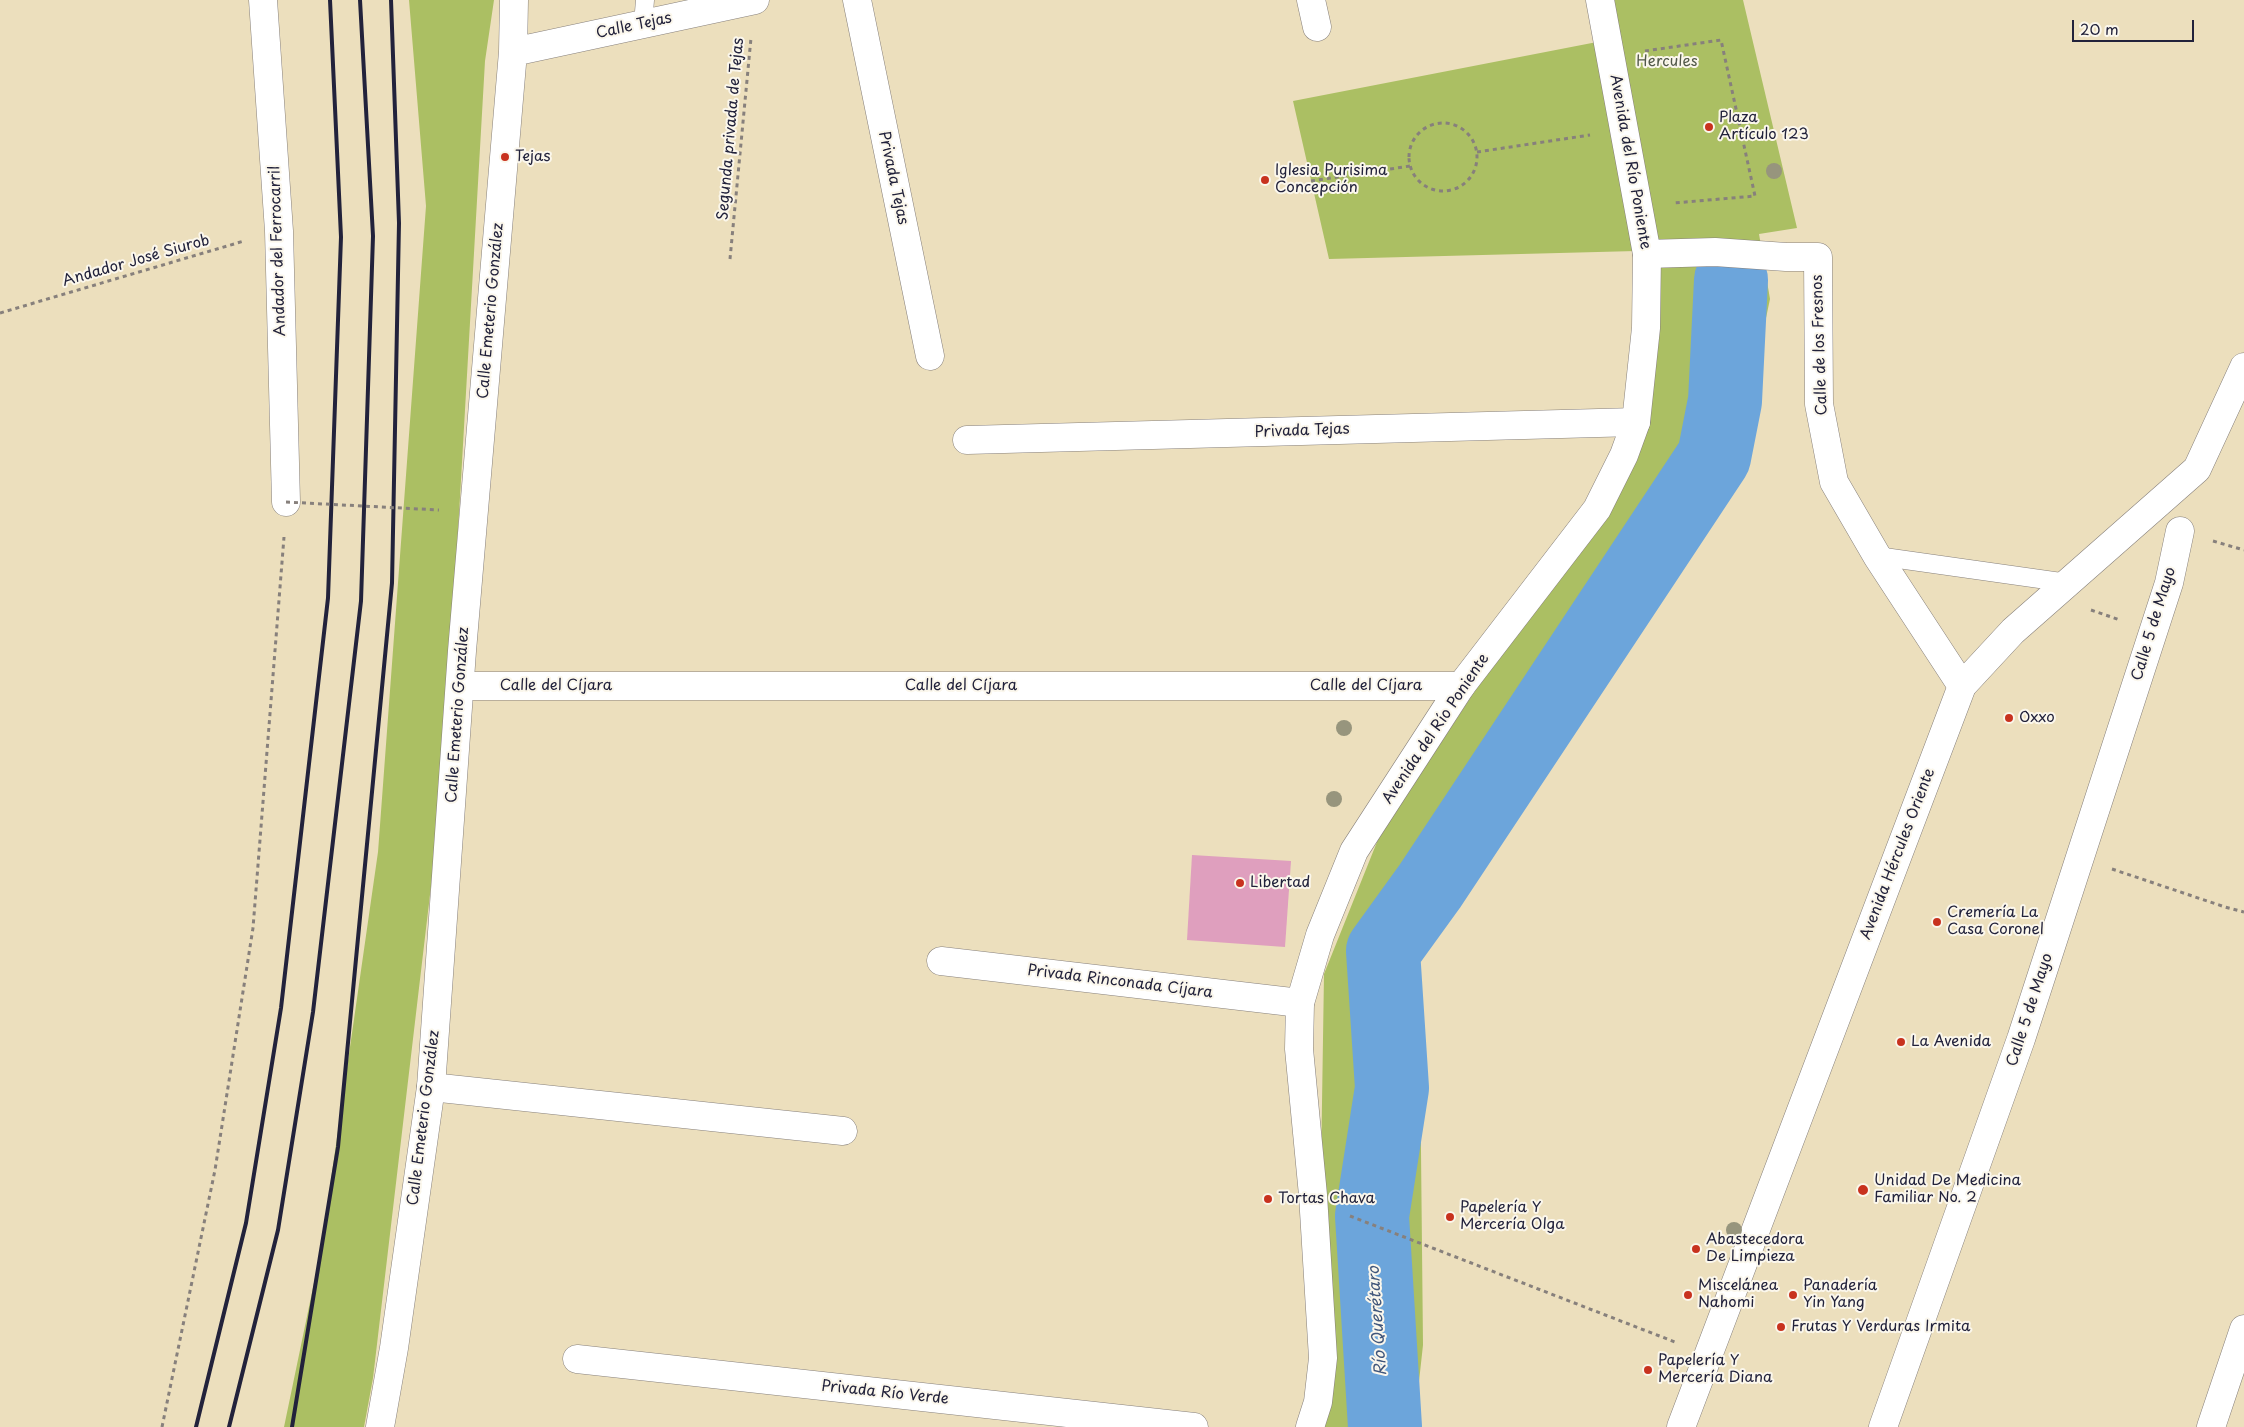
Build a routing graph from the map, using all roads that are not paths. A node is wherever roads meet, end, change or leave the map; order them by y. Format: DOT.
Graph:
graph roads {
  1 [pos="264,0"];
  2 [pos="514,0"];
  3 [pos="755,0"];
  4 [pos="857,0"];
  5 [pos="1311,0"];
  6 [pos="1600,0"];
  7 [pos="644,12"];
  8 [pos="1317,28"];
  9 [pos="513,52"];
  10 [pos="1647,254"];
  11 [pos="930,356"];
  12 [pos="2244,367"];
  13 [pos="1636,422"];
  14 [pos="968,440"];
  15 [pos="286,507"];
  16 [pos="2180,531"];
  17 [pos="1877,556"];
  18 [pos="2068,583"];
  19 [pos="460,686"];
  20 [pos="1461,686"];
  21 [pos="1962,686"];
  22 [pos="940,961"];
  23 [pos="1300,1003"];
  24 [pos="431,1087"];
  25 [pos="844,1131"];
  26 [pos="2244,1329"];
  27 [pos="577,1360"];
  28 [pos="1068,1420"];
  29 [pos="380,1427"];
  30 [pos="1194,1427"];
  31 [pos="1310,1427"];
  32 [pos="1681,1427"];
  33 [pos="1883,1427"];
  34 [pos="2211,1427"];
  1 -- 15 [label="street, Andador del Ferrocarril"];
  2 -- 9 [label="street, Calle Emeterio González"];
  3 -- 7 [label="street, Calle Tejas"];
  4 -- 11 [label="street, Privada Tejas"];
  5 -- 8 [label="street"];
  6 -- 10 [label="street, Avenida del Río Poniente"];
  7 -- 9 [label="street, Calle Tejas"];
  9 -- 19 [label="street, Calle Emeterio González"];
  10 -- 13 [label="street, Avenida del Río Poniente"];
  10 -- 17 [label="street, Calle de los Fresnos"];
  12 -- 18 [label="street, Avenida Hércules Oriente"];
  13 -- 14 [label="street, Privada Tejas"];
  13 -- 20 [label="street, Avenida del Río Poniente"];
  16 -- 33 [label="street, Calle 5 de Mayo"];
  17 -- 18 [label="lane"];
  17 -- 21 [label="street, Calle de los Fresnos"];
  18 -- 21 [label="street, Avenida Hércules Oriente"];
  19 -- 20 [label="street, Calle del Cíjara"];
  19 -- 24 [label="street, Calle Emeterio González"];
  20 -- 23 [label="street, Avenida del Río Poniente"];
  21 -- 32 [label="street, Avenida Hércules Oriente"];
  22 -- 23 [label="street, Privada Rinconada Cíjara"];
  23 -- 31 [label="street, Avenida del Río Poniente"];
  24 -- 25 [label="street"];
  24 -- 29 [label="street, Calle Emeterio González"];
  26 -- 34 [label="street"];
  27 -- 28 [label="street, Privada Río Verde"];
  28 -- 30 [label="street, Privada Río Verde"];
}
